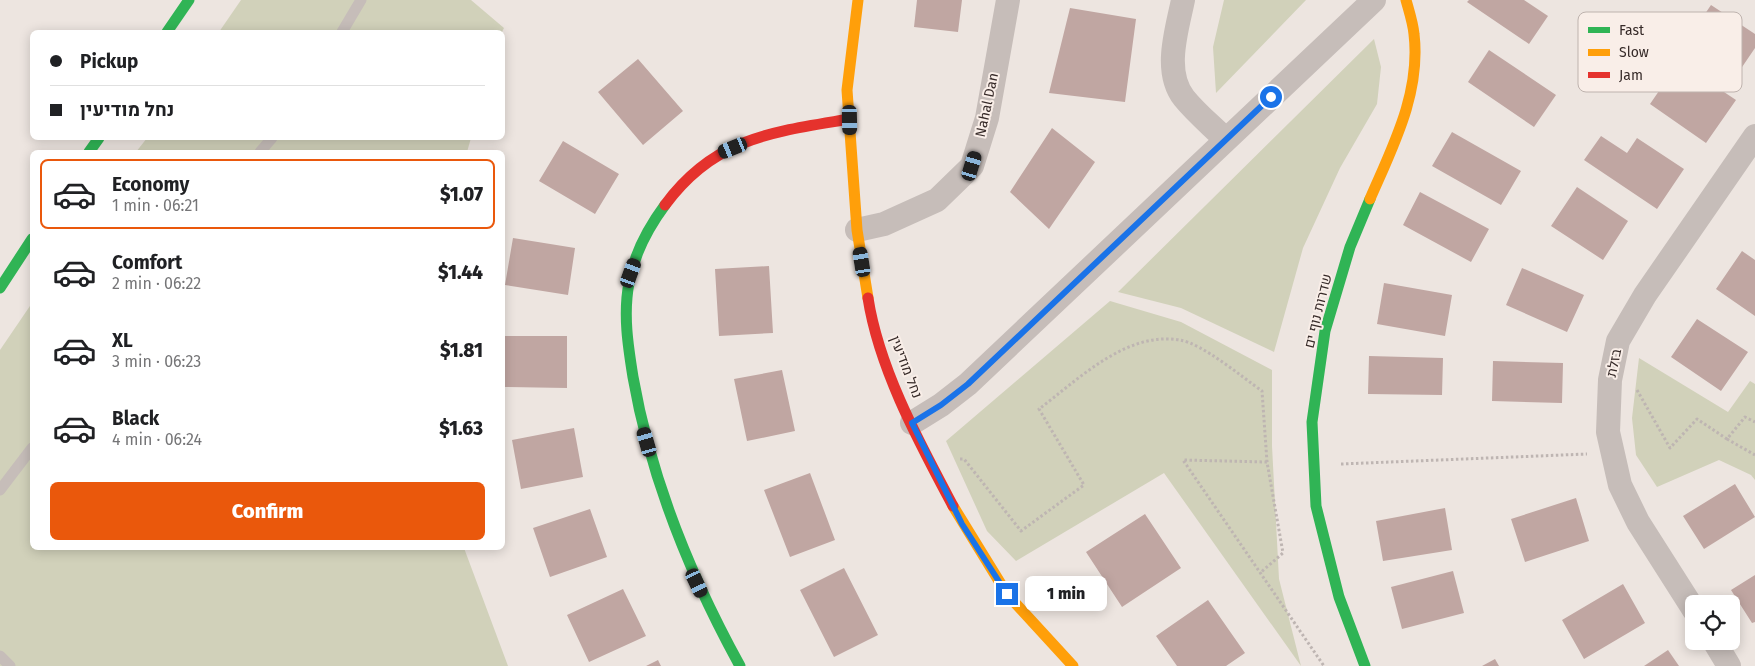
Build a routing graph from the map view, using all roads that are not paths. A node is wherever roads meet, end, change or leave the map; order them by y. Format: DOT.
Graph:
graph roads {
  1 [pos="189,0"];
  2 [pos="361,0"];
  3 [pos="858,0"];
  4 [pos="1008,0"];
  5 [pos="1183,0"];
  6 [pos="1374,0"];
  7 [pos="1406,0"];
  8 [pos="168,30"];
  9 [pos="343,30"];
  10 [pos="850,120"];
  11 [pos="1755,136"];
  12 [pos="1225,139"];
  13 [pos="270,140"];
  14 [pos="262,150"];
  15 [pos="857,230"];
  16 [pos="30,241"];
  17 [pos="30,242"];
  18 [pos="0,271"];
  19 [pos="0,288"];
  20 [pos="912,423"];
  21 [pos="30,451"];
  22 [pos="0,490"];
  23 [pos="1685,596"];
  24 [pos="1719,650"];
  25 [pos="0,656"];
  26 [pos="10,666"];
  27 [pos="740,666"];
  28 [pos="1073,666"];
  29 [pos="1365,666"];
  30 [pos="1729,666"];
  1 -- 8 [label="street"];
  2 -- 9 [label="lane"];
  3 -- 10 [label="street, נחל מודיעין"];
  4 -- 15 [label="street, Nahal Dan"];
  5 -- 12 [label="street"];
  6 -- 12 [label="street"];
  7 -- 29 [label="street, שדרות נוף ים"];
  10 -- 15 [label="street, נחל מודיעין"];
  10 -- 27 [label="street"];
  11 -- 23 [label="street, בזלת"];
  12 -- 20 [label="street"];
  13 -- 14 [label="lane"];
  15 -- 20 [label="street, נחל מודיעין"];
  16 -- 18 [label="lane"];
  17 -- 19 [label="street"];
  20 -- 28 [label="street, נחל מודיעין"];
  21 -- 22 [label="lane"];
  24 -- 30 [label="street"];
  25 -- 26 [label="lane"];
}
